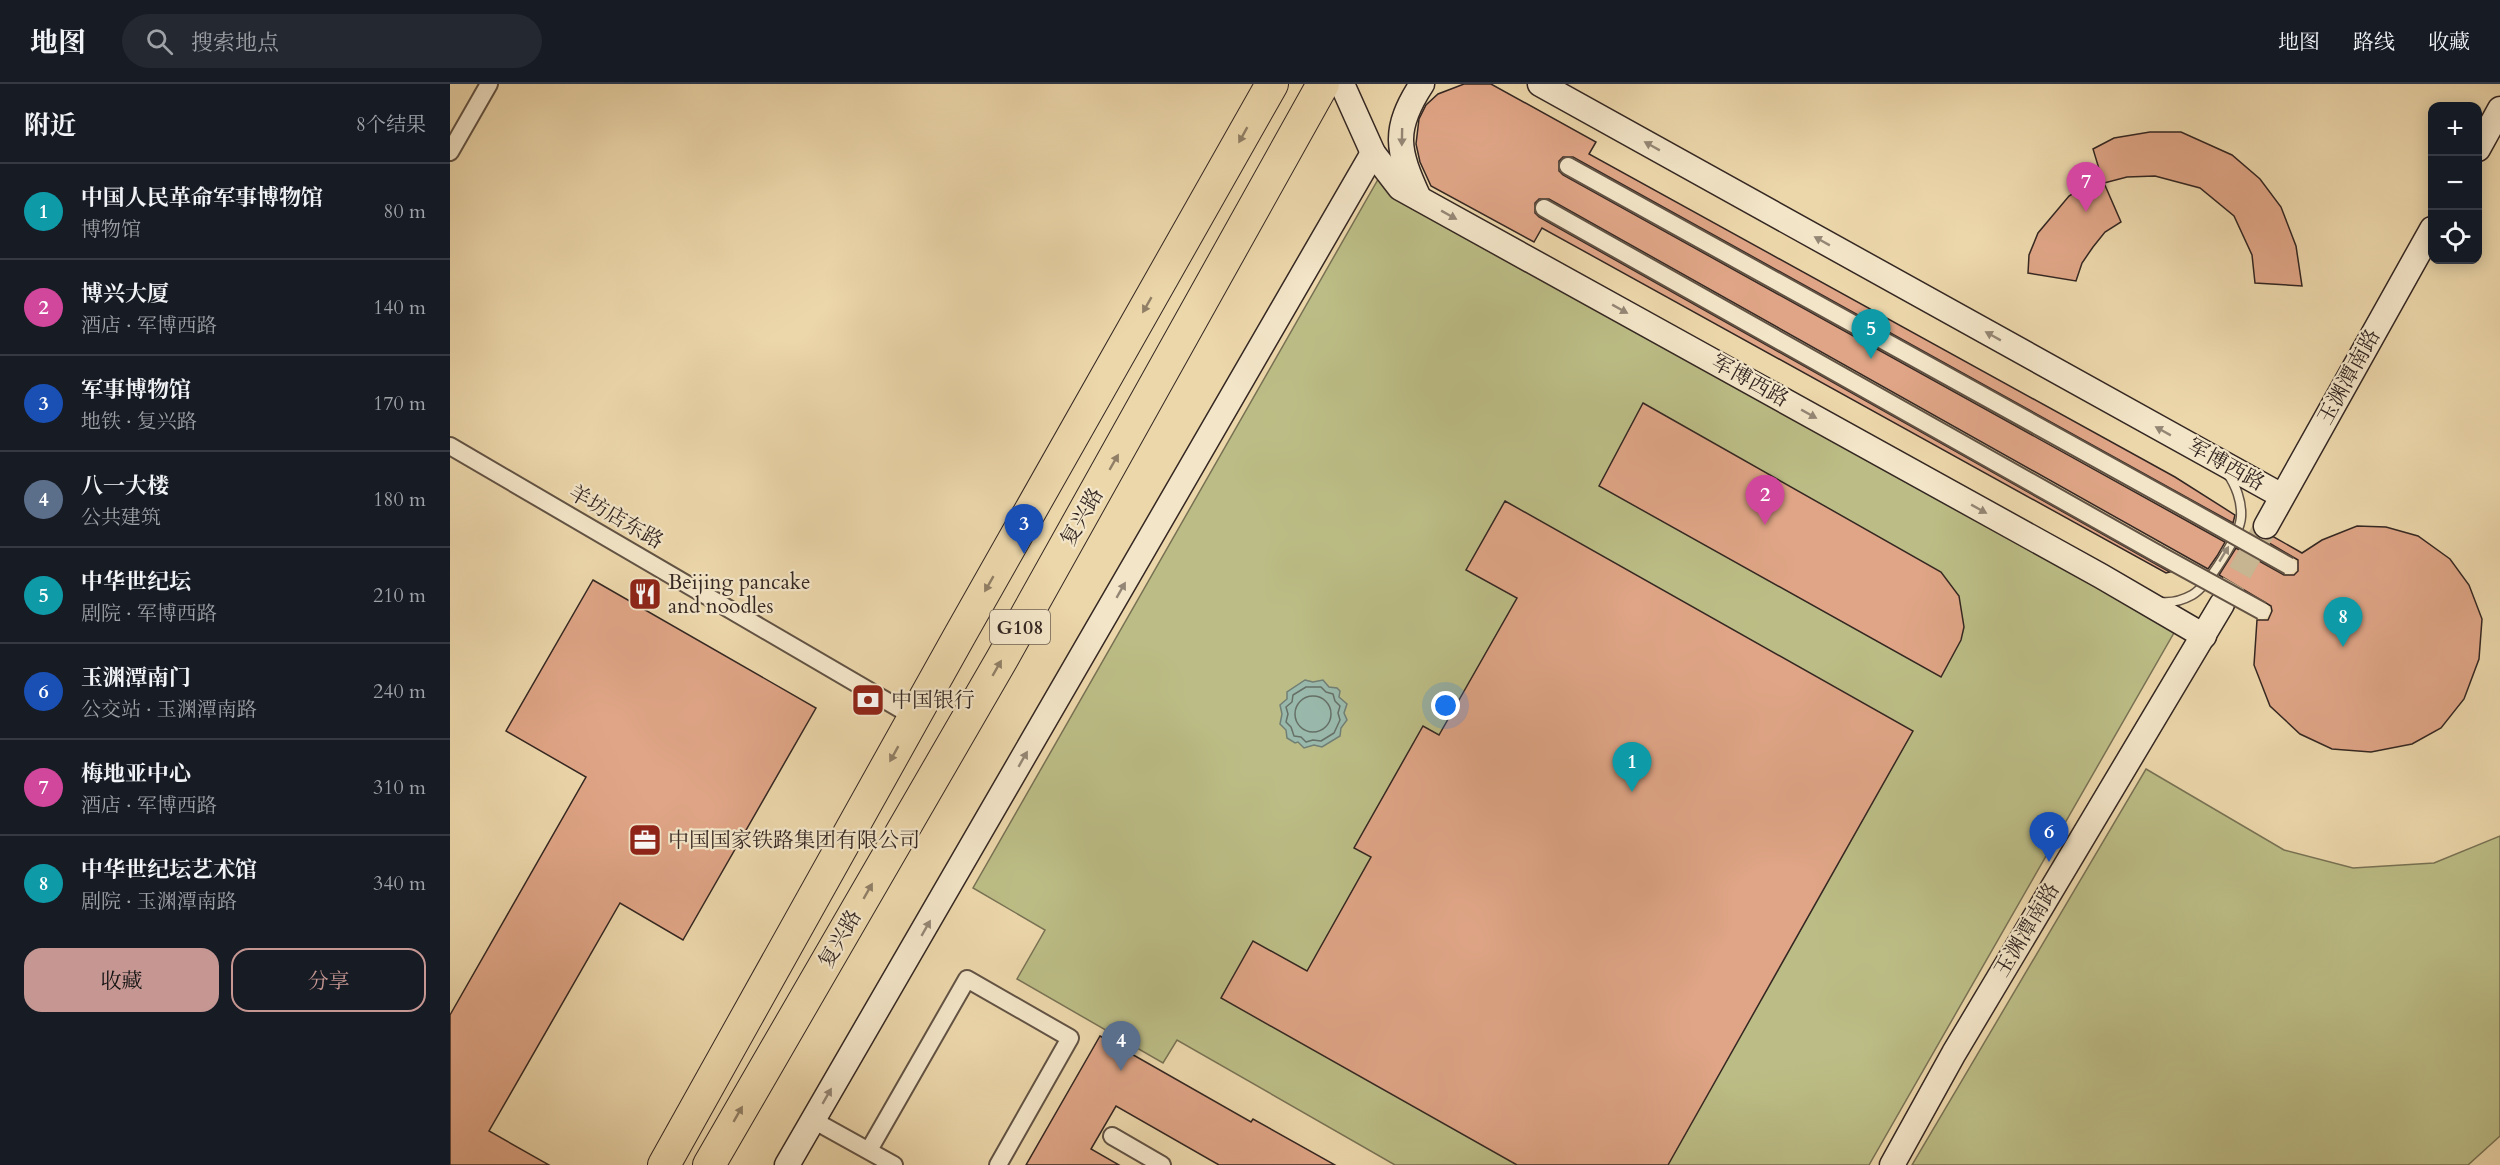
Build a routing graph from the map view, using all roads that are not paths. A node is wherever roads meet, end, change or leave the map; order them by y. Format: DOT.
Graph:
graph roads {
  1 [pos="489,84"];
  2 [pos="1272,84"];
  3 [pos="1323,84"];
  4 [pos="1341,84"];
  5 [pos="1422,84"];
  6 [pos="1540,84"];
  7 [pos="2500,109"];
  8 [pos="2482,142"];
  9 [pos="450,152"];
  10 [pos="1373,153"];
  11 [pos="1568,166"];
  12 [pos="1419,198"];
  13 [pos="1544,208"];
  14 [pos="2428,238"];
  15 [pos="450,446"];
  16 [pos="2214,459"];
  17 [pos="2282,496"];
  18 [pos="2266,526"];
  19 [pos="2289,566"];
  20 [pos="2208,581"];
  21 [pos="2145,601"];
  22 [pos="2222,604"];
  23 [pos="2262,611"];
  24 [pos="2204,636"];
  25 [pos="914,717"];
  26 [pos="813,1120"];
  27 [pos="1112,1137"];
  28 [pos="869,1150"];
  29 [pos="664,1165"];
  30 [pos="709,1165"];
  31 [pos="787,1165"];
  32 [pos="894,1165"];
  33 [pos="998,1165"];
  34 [pos="1162,1165"];
  35 [pos="1892,1165"];
  1 -- 9 [label="street"];
  2 -- 25 [label="highway, 复兴路 / G108, one-way"];
  30 -- 3 [label="highway, 复兴路 / G108, one-way"];
  4 -- 10 [label="street, 军博西路"];
  5 -- 12 [label="street, one-way"];
  16 -- 6 [label="street, 军博西路, one-way"];
  7 -- 8 [label="street"];
  10 -- 12 [label="street, 军博西路"];
  26 -- 10 [label="street, one-way"];
  11 -- 19 [label="street, bridge"];
  12 -- 21 [label="street, 军博西路, one-way"];
  13 -- 20 [label="street, bridge"];
  14 -- 17 [label="street, 玉渊潭南路"];
  15 -- 25 [label="street, 羊坊店东路"];
  16 -- 17 [label="street, 军博西路"];
  20 -- 16 [label="lane, one-way"];
  17 -- 18 [label="street, 玉渊潭南路"];
  20 -- 21 [label="lane"];
  20 -- 23 [label="street, bridge"];
  21 -- 24 [label="street, 军博西路"];
  22 -- 24 [label="street, 玉渊潭南路"];
  24 -- 35 [label="street, 玉渊潭南路"];
  25 -- 29 [label="highway, 复兴路 / G108, one-way"];
  26 -- 28 [label="street"];
  26 -- 31 [label="street"];
  27 -- 34 [label="street"];
  28 -- 32 [label="street"];
  28 -- 33 [label="street"];
}
